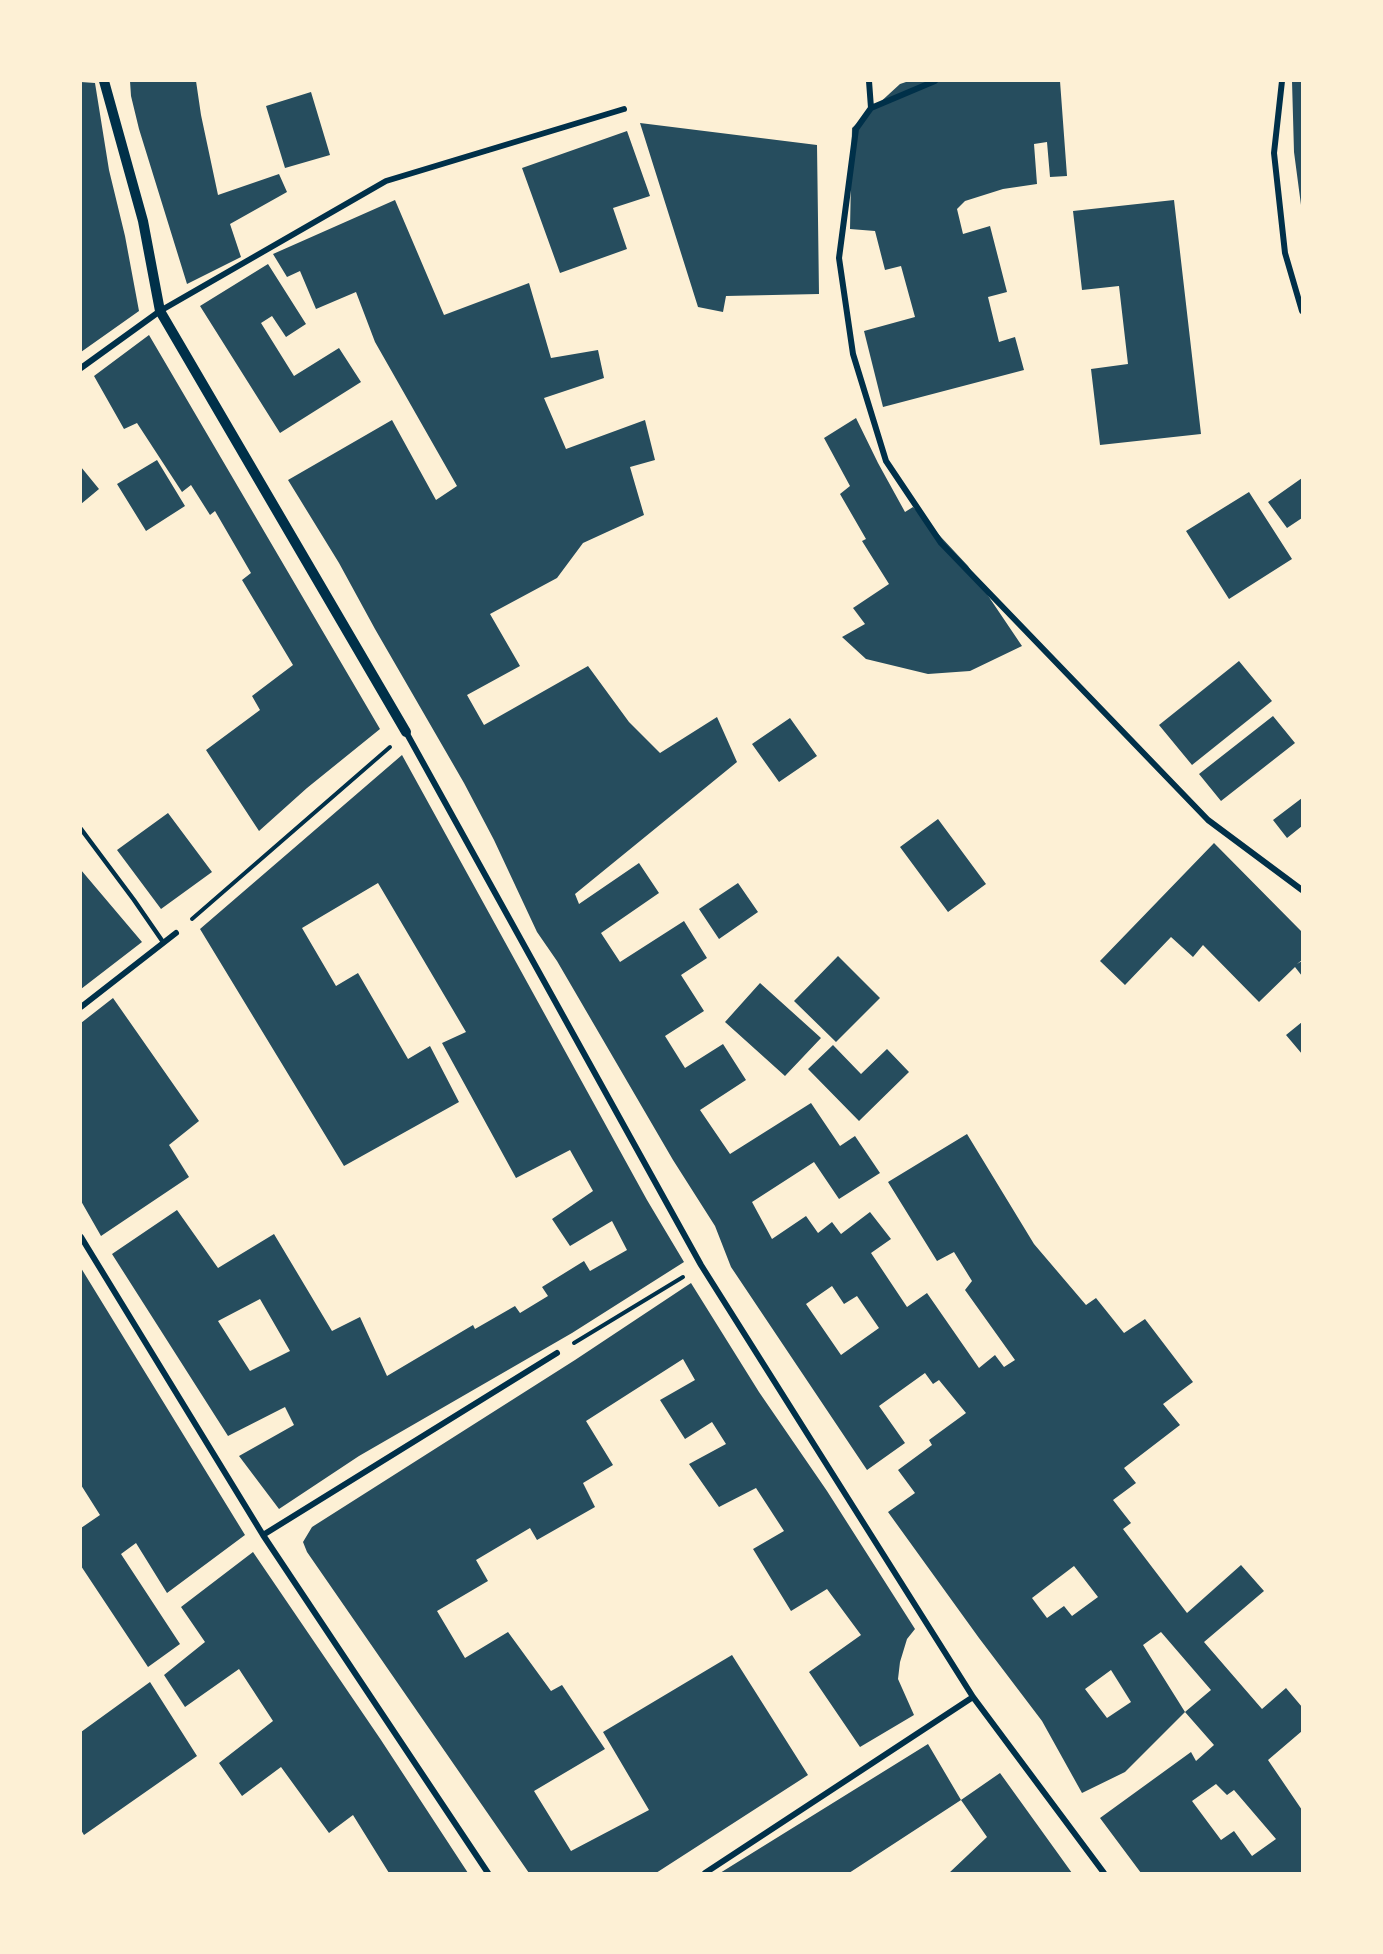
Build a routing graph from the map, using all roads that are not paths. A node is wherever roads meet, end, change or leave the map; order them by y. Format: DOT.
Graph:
graph roads {
  1 [pos="104,81"];
  2 [pos="869,81"];
  3 [pos="935,81"];
  4 [pos="1282,81"];
  5 [pos="871,108"];
  6 [pos="624,109"];
  7 [pos="160,311"];
  8 [pos="1302,311"];
  9 [pos="81,368"];
  10 [pos="406,732"];
  11 [pos="81,829"];
  12 [pos="1302,890"];
  13 [pos="176,933"];
  14 [pos="163,942"];
  15 [pos="81,1007"];
  16 [pos="81,1237"];
  17 [pos="557,1353"];
  18 [pos="263,1535"];
  19 [pos="973,1697"];
  20 [pos="488,1873"];
  21 [pos="705,1873"];
  22 [pos="1104,1873"];
  1 -- 7 [label="street"];
  2 -- 5 [label="street"];
  3 -- 5 [label="street"];
  4 -- 8 [label="street"];
  5 -- 12 [label="street"];
  6 -- 7 [label="street"];
  7 -- 9 [label="street"];
  7 -- 10 [label="street"];
  10 -- 19 [label="street"];
  11 -- 14 [label="lane"];
  13 -- 14 [label="street"];
  14 -- 15 [label="street"];
  16 -- 18 [label="street"];
  17 -- 18 [label="street"];
  18 -- 20 [label="street"];
  19 -- 21 [label="street"];
  19 -- 22 [label="street"];
}
